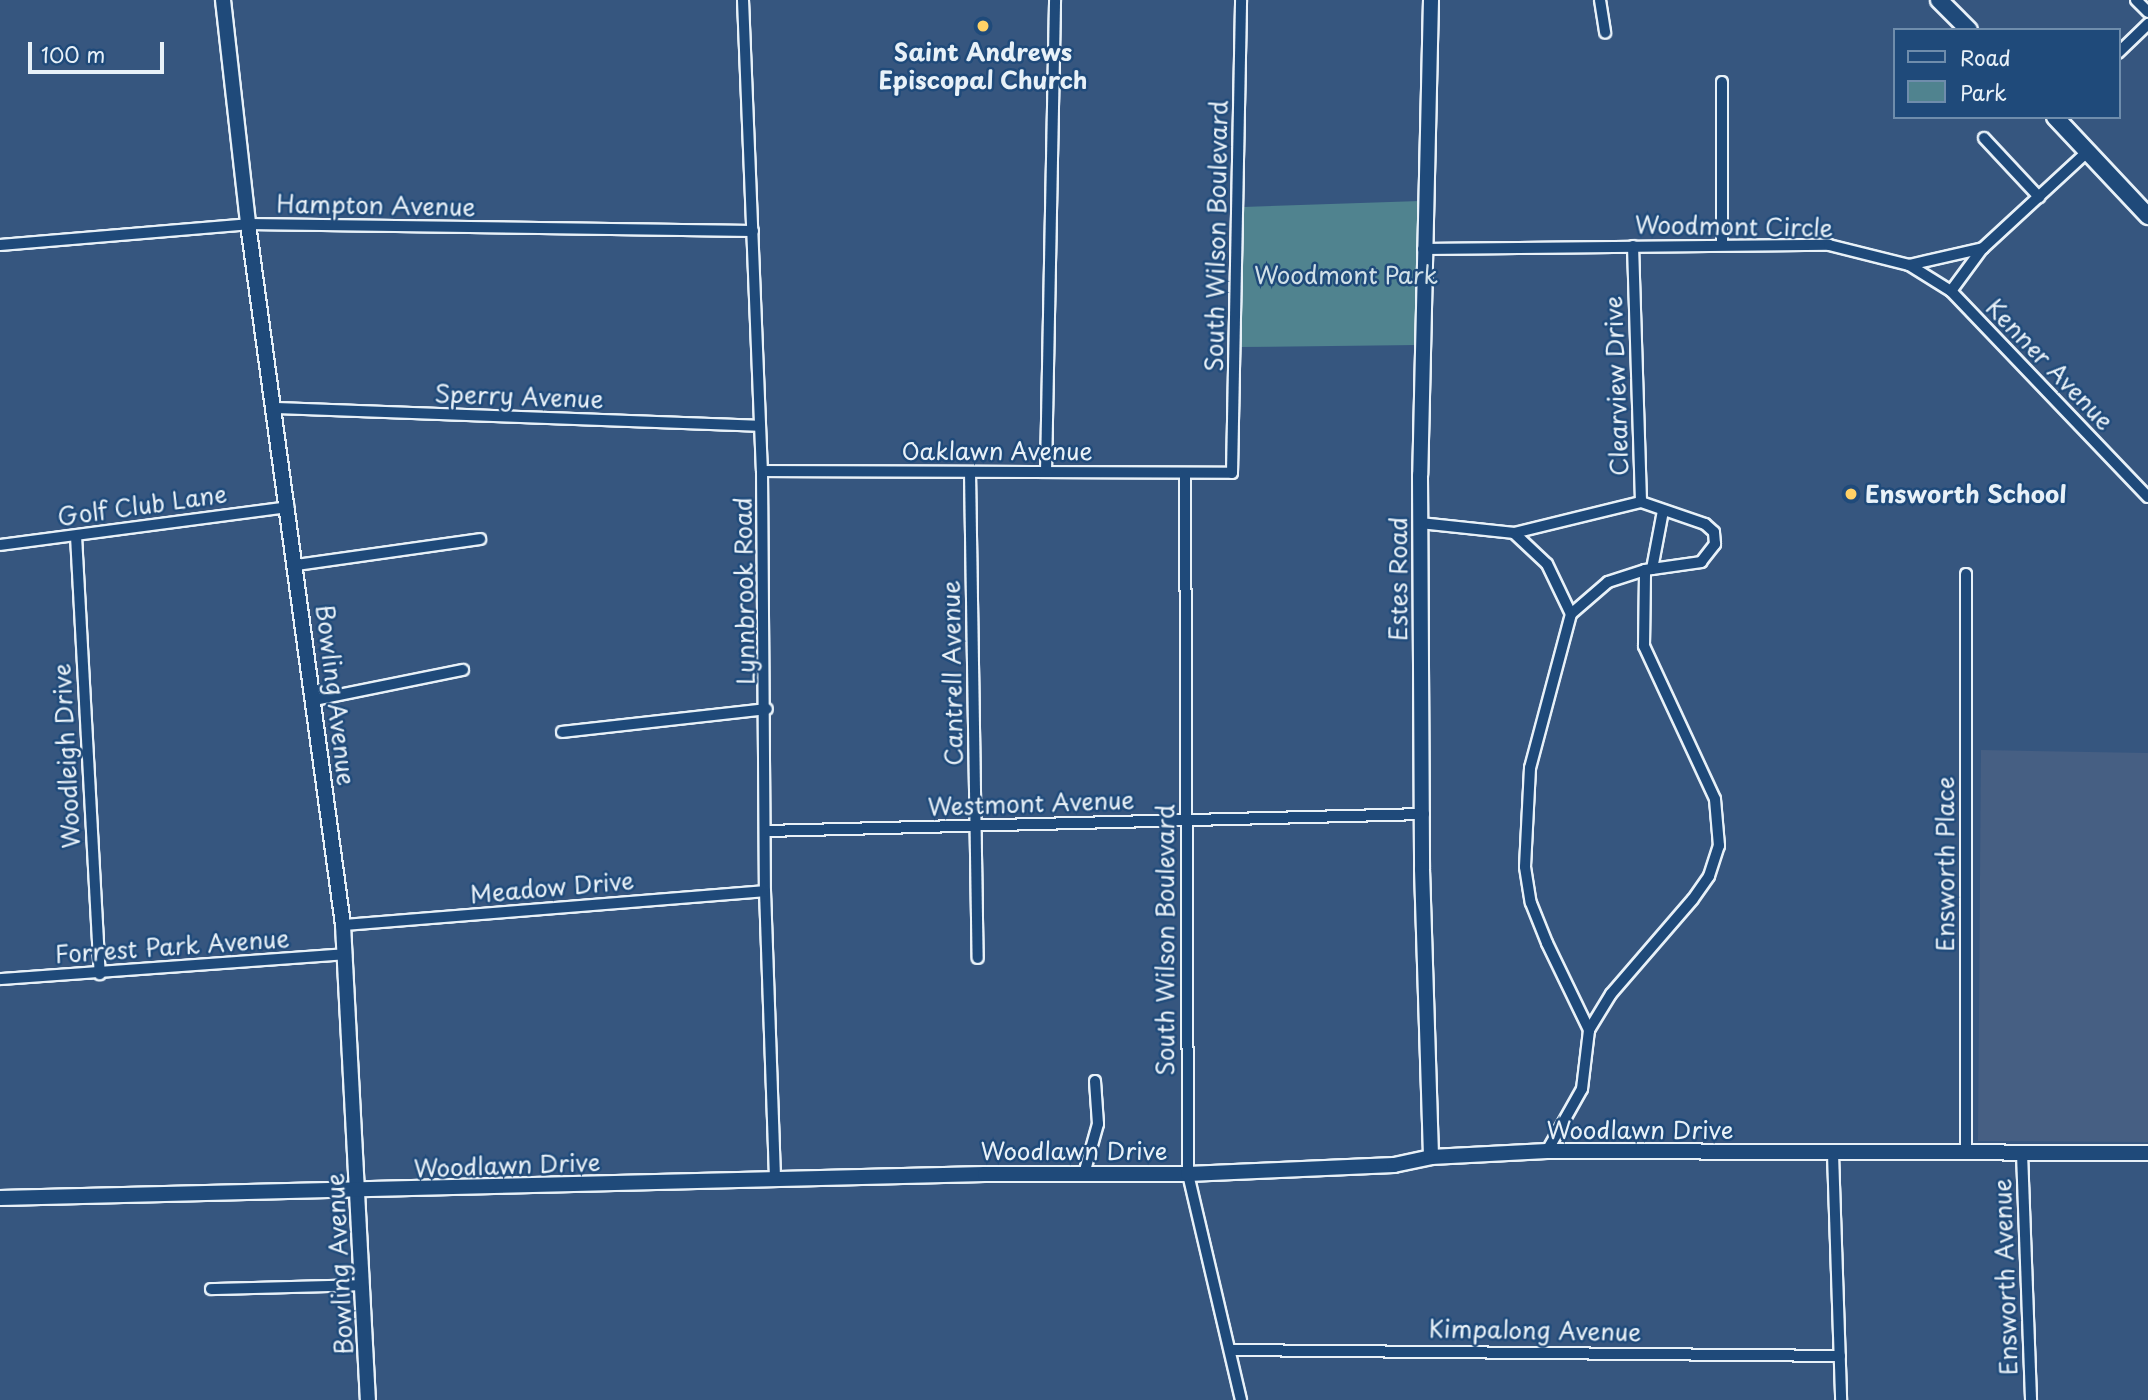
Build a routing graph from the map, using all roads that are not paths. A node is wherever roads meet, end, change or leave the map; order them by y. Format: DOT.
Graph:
graph roads {
  1 [pos="223,0"];
  2 [pos="743,0"];
  3 [pos="1055,0"];
  4 [pos="1241,0"];
  5 [pos="1431,0"];
  6 [pos="1600,0"];
  7 [pos="1939,0"];
  8 [pos="2136,0"];
  9 [pos="2148,12"];
  10 [pos="2148,24"];
  11 [pos="1967,28"];
  12 [pos="1605,33"];
  13 [pos="2120,50"];
  14 [pos="1722,82"];
  15 [pos="2057,119"];
  16 [pos="1984,138"];
  17 [pos="2087,152"];
  18 [pos="2039,197"];
  19 [pos="2148,216"];
  20 [pos="248,224"];
  21 [pos="753,231"];
  22 [pos="0,245"];
  23 [pos="1722,245"];
  24 [pos="1633,246"];
  25 [pos="1983,248"];
  26 [pos="1423,249"];
  27 [pos="1909,265"];
  28 [pos="1951,291"];
  29 [pos="275,408"];
  30 [pos="760,426"];
  31 [pos="762,471"];
  32 [pos="970,472"];
  33 [pos="1046,472"];
  34 [pos="1185,473"];
  35 [pos="1232,473"];
  36 [pos="2148,497"];
  37 [pos="1641,502"];
  38 [pos="289,507"];
  39 [pos="1663,511"];
  40 [pos="1420,523"];
  41 [pos="1514,533"];
  42 [pos="76,536"];
  43 [pos="480,539"];
  44 [pos="0,545"];
  45 [pos="296,565"];
  46 [pos="1648,570"];
  47 [pos="1966,574"];
  48 [pos="1572,614"];
  49 [pos="463,670"];
  50 [pos="314,700"];
  51 [pos="767,709"];
  52 [pos="562,732"];
  53 [pos="1424,814"];
  54 [pos="1185,820"];
  55 [pos="976,826"];
  56 [pos="766,831"];
  57 [pos="765,891"];
  58 [pos="343,925"];
  59 [pos="346,954"];
  60 [pos="978,958"];
  61 [pos="100,974"];
  62 [pos="0,979"];
  63 [pos="1589,1030"];
  64 [pos="1095,1081"];
  65 [pos="1546,1151"];
  66 [pos="1966,1153"];
  67 [pos="2022,1153"];
  68 [pos="2148,1153"];
  69 [pos="1833,1154"];
  70 [pos="1432,1157"];
  71 [pos="1084,1174"];
  72 [pos="1188,1174"];
  73 [pos="775,1180"];
  74 [pos="358,1192"];
  75 [pos="0,1198"];
  76 [pos="362,1285"];
  77 [pos="211,1289"];
  78 [pos="1230,1350"];
  79 [pos="1840,1356"];
  80 [pos="368,1400"];
  81 [pos="1241,1400"];
  82 [pos="1841,1400"];
  83 [pos="2031,1400"];
  1 -- 20 [label="street, Bowling Avenue"];
  2 -- 21 [label="street, Lynnbrook Road"];
  3 -- 33 [label="street"];
  4 -- 35 [label="street, South Wilson Boulevard"];
  5 -- 26 [label="street, Estes Road"];
  6 -- 12 [label="street"];
  7 -- 11 [label="main road"];
  8 -- 9 [label="street"];
  10 -- 13 [label="street"];
  14 -- 23 [label="street"];
  15 -- 17 [label="main road"];
  16 -- 18 [label="street"];
  17 -- 18 [label="street, Woodmont Circle"];
  17 -- 19 [label="main road"];
  18 -- 25 [label="street, Woodmont Circle"];
  20 -- 21 [label="street, Hampton Avenue"];
  20 -- 22 [label="street, Hampton Avenue"];
  20 -- 29 [label="street, Bowling Avenue"];
  21 -- 30 [label="street, Lynnbrook Road"];
  23 -- 24 [label="street, Woodmont Circle"];
  23 -- 27 [label="street, Woodmont Circle"];
  24 -- 26 [label="street, Woodmont Circle"];
  24 -- 37 [label="street, Clearview Drive"];
  25 -- 27 [label="street, Woodmont Circle"];
  25 -- 28 [label="street, Kenner Avenue"];
  26 -- 40 [label="street, Estes Road"];
  27 -- 28 [label="street, Kenner Avenue"];
  28 -- 36 [label="street, Kenner Avenue"];
  29 -- 30 [label="street, Sperry Avenue"];
  29 -- 38 [label="street, Bowling Avenue"];
  30 -- 31 [label="street, Lynnbrook Road"];
  31 -- 32 [label="street, Oaklawn Avenue"];
  31 -- 51 [label="street, Lynnbrook Road"];
  32 -- 33 [label="street, Oaklawn Avenue"];
  32 -- 55 [label="street, Cantrell Avenue"];
  33 -- 34 [label="street, Oaklawn Avenue"];
  34 -- 35 [label="street, Oaklawn Avenue"];
  34 -- 54 [label="street, South Wilson Boulevard"];
  37 -- 39 [label="street, Clearview Drive"];
  37 -- 41 [label="street"];
  38 -- 42 [label="street, Golf Club Lane"];
  38 -- 45 [label="street, Bowling Avenue"];
  39 -- 46 [label="street"];
  39 -- 46 [label="street, Clearview Drive"];
  40 -- 41 [label="street"];
  40 -- 53 [label="street, Estes Road"];
  41 -- 48 [label="street"];
  42 -- 44 [label="street, Golf Club Lane"];
  42 -- 61 [label="street, Woodleigh Drive"];
  43 -- 45 [label="street"];
  45 -- 50 [label="street, Bowling Avenue"];
  46 -- 48 [label="street"];
  46 -- 63 [label="street"];
  47 -- 66 [label="street, Ensworth Place"];
  48 -- 63 [label="street"];
  49 -- 50 [label="street"];
  50 -- 58 [label="street, Bowling Avenue"];
  51 -- 52 [label="street"];
  51 -- 56 [label="street, Lynnbrook Road"];
  53 -- 54 [label="street, Westmont Avenue"];
  53 -- 70 [label="street, Estes Road"];
  54 -- 55 [label="street, Westmont Avenue"];
  54 -- 72 [label="street, South Wilson Boulevard"];
  55 -- 56 [label="street, Westmont Avenue"];
  55 -- 60 [label="street, Cantrell Avenue"];
  56 -- 57 [label="street, Lynnbrook Road"];
  57 -- 58 [label="street, Meadow Drive"];
  57 -- 73 [label="street, Lynnbrook Road"];
  58 -- 59 [label="street, Bowling Avenue"];
  59 -- 61 [label="street, Forrest Park Avenue"];
  59 -- 74 [label="street, Bowling Avenue"];
  61 -- 62 [label="street, Forrest Park Avenue"];
  63 -- 65 [label="street"];
  64 -- 71 [label="street"];
  65 -- 69 [label="street, Woodlawn Drive"];
  65 -- 70 [label="street, Woodlawn Drive"];
  66 -- 67 [label="street, Woodlawn Drive"];
  66 -- 69 [label="street, Woodlawn Drive"];
  67 -- 68 [label="street, Woodlawn Drive"];
  67 -- 83 [label="street, Ensworth Avenue"];
  69 -- 79 [label="street"];
  70 -- 72 [label="street, Woodlawn Drive"];
  71 -- 72 [label="street, Woodlawn Drive"];
  71 -- 73 [label="street, Woodlawn Drive"];
  72 -- 78 [label="street, South Wilson Boulevard"];
  73 -- 74 [label="street, Woodlawn Drive"];
  74 -- 75 [label="street, Woodlawn Drive"];
  74 -- 76 [label="street, Bowling Avenue"];
  76 -- 77 [label="street"];
  76 -- 80 [label="street, Bowling Avenue"];
  78 -- 79 [label="street, Kimpalong Avenue"];
  78 -- 81 [label="street, South Wilson Boulevard"];
  79 -- 82 [label="street"];
}
